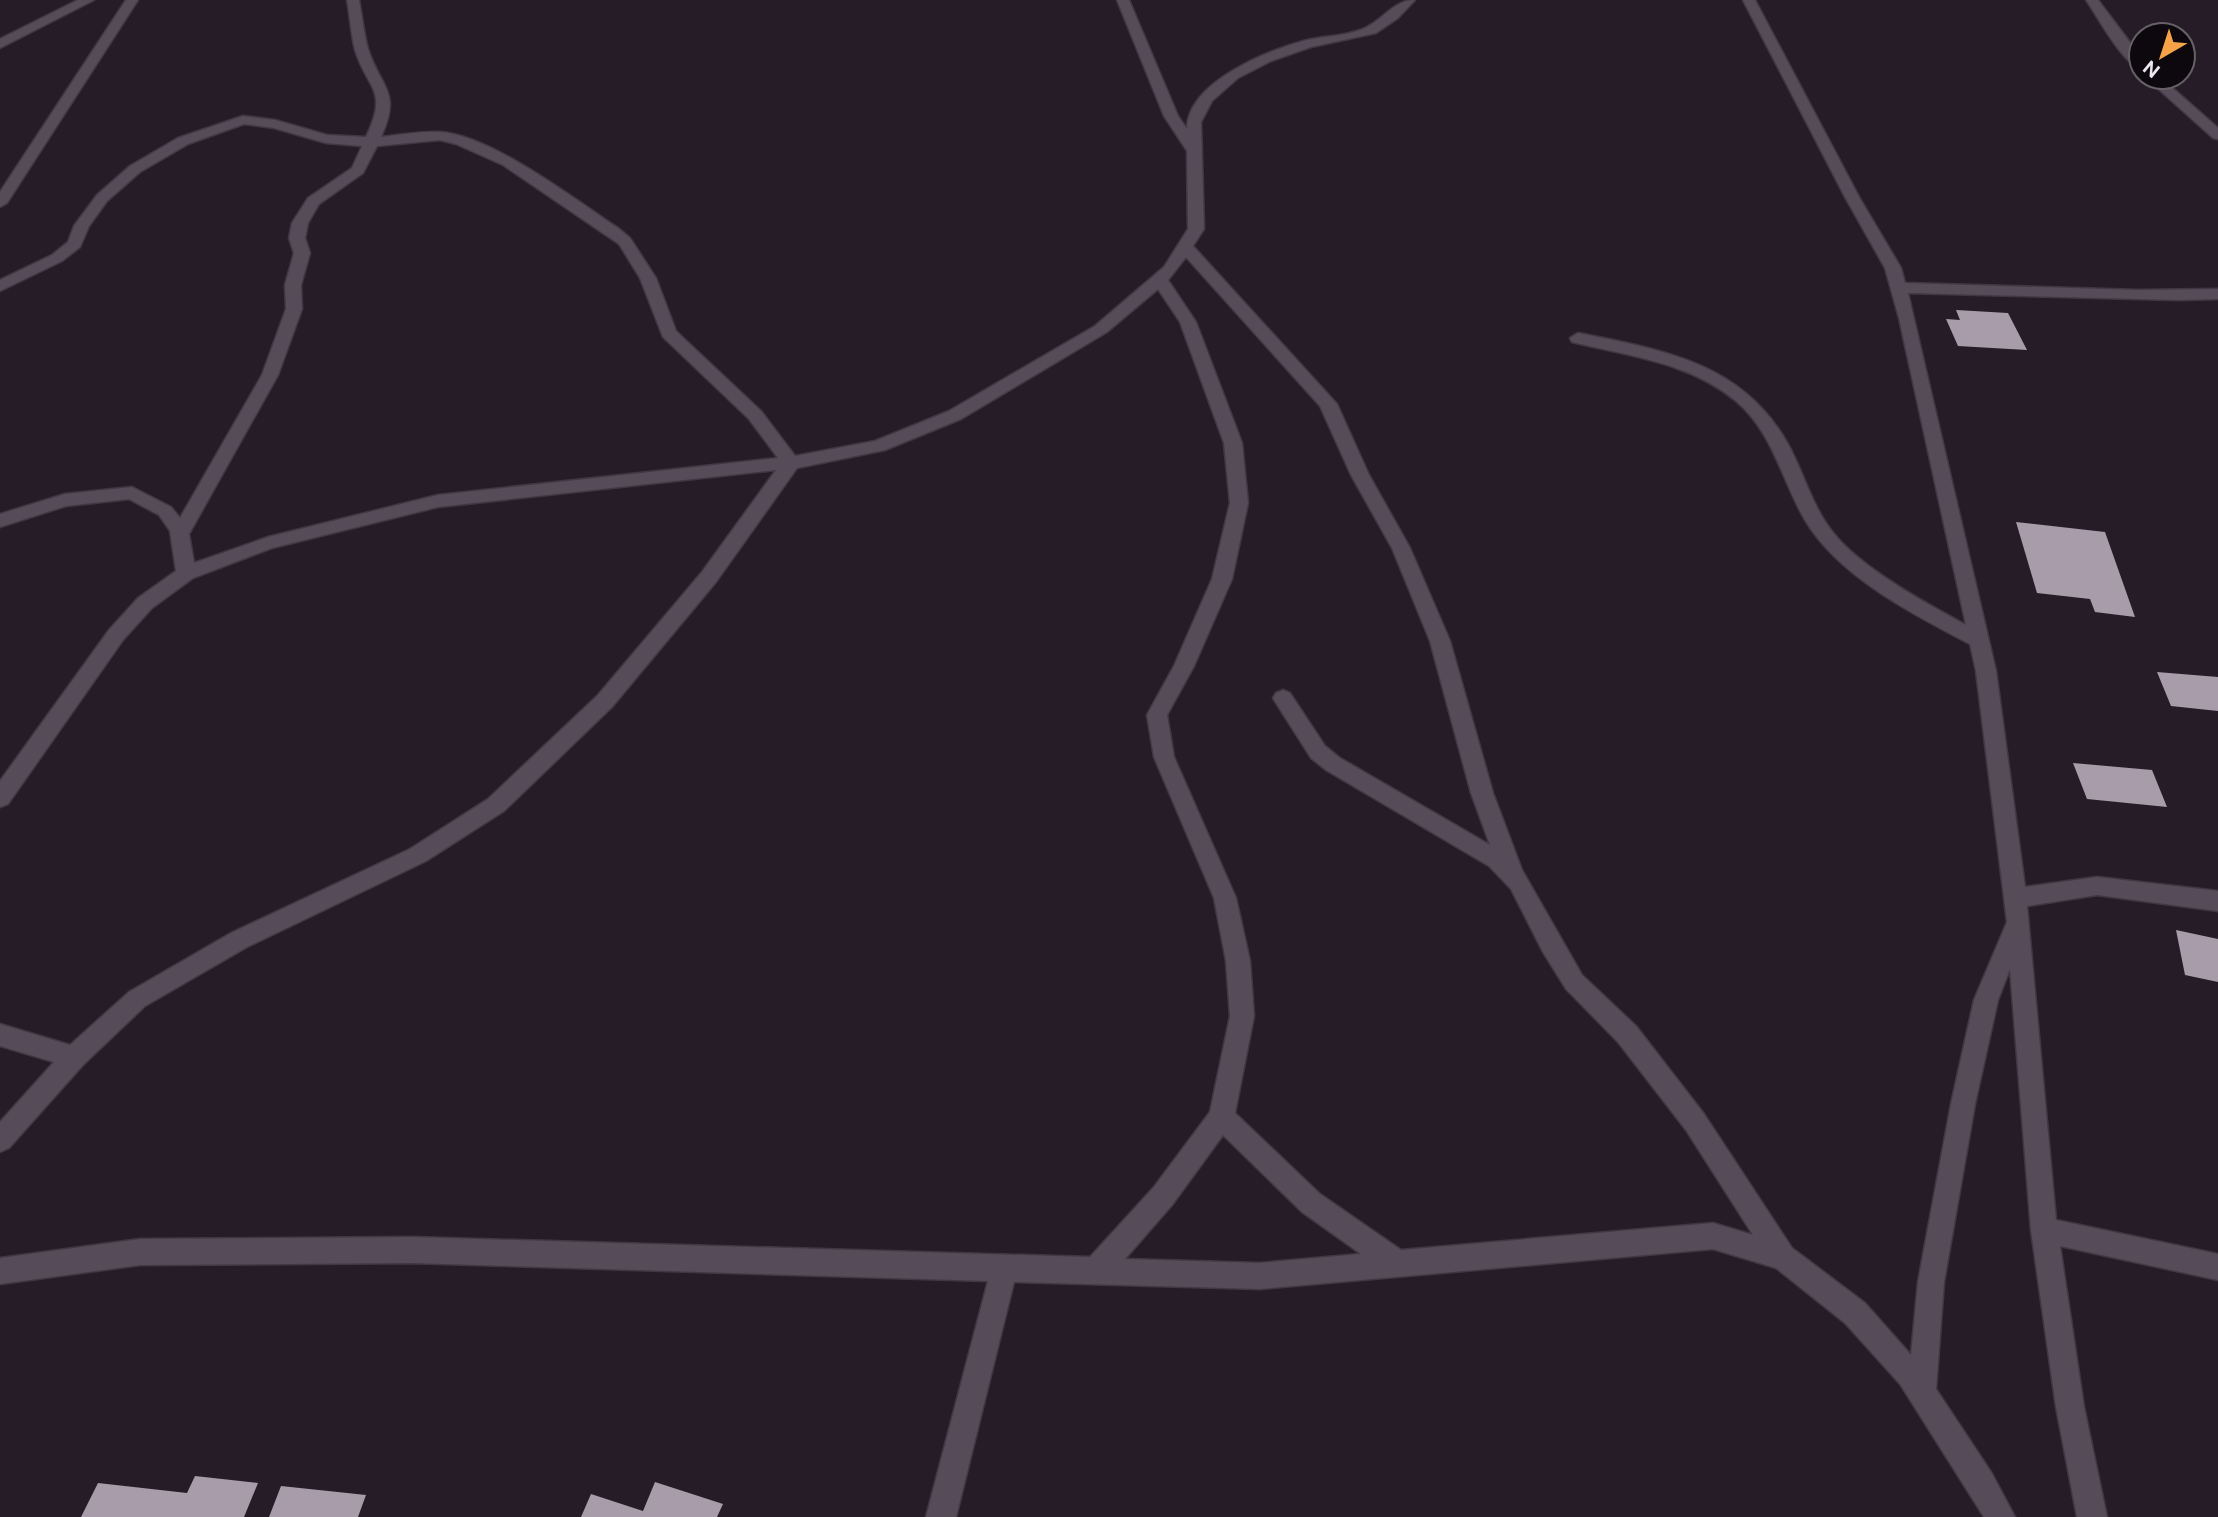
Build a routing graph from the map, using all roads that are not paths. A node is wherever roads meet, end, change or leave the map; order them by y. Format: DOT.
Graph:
graph roads {
  1 [pos="88,0"];
  2 [pos="132,0"];
  3 [pos="353,0"];
  4 [pos="1123,0"];
  5 [pos="1409,0"];
  6 [pos="1749,0"];
  7 [pos="2092,0"];
  8 [pos="0,44"];
  9 [pos="2127,50"];
  10 [pos="2168,91"];
  11 [pos="2218,135"];
  12 [pos="370,142"];
  13 [pos="1195,152"];
  14 [pos="0,203"];
  15 [pos="1185,247"];
  16 [pos="1159,279"];
  17 [pos="0,286"];
  18 [pos="1898,288"];
  19 [pos="2218,294"];
  20 [pos="1578,338"];
  21 [pos="791,463"];
  22 [pos="0,521"];
  23 [pos="180,533"];
  24 [pos="186,573"];
  25 [pos="1979,640"];
  26 [pos="1283,698"];
  27 [pos="0,798"];
  28 [pos="1513,876"];
  29 [pos="2218,901"];
  30 [pos="2016,910"];
  31 [pos="0,1035"];
  32 [pos="74,1057"];
  33 [pos="1222,1117"];
  34 [pos="0,1140"];
  35 [pos="2044,1230"];
  36 [pos="1783,1257"];
  37 [pos="1398,1264"];
  38 [pos="2218,1267"];
  39 [pos="1004,1269"];
  40 [pos="0,1271"];
  41 [pos="1095,1272"];
  42 [pos="1922,1392"];
  43 [pos="941,1517"];
  44 [pos="2000,1517"];
  45 [pos="2092,1517"];
  1 -- 8 [label="street"];
  2 -- 14 [label="street"];
  3 -- 12 [label="street"];
  4 -- 13 [label="street"];
  5 -- 13 [label="street"];
  6 -- 18 [label="street"];
  7 -- 9 [label="street"];
  10 -- 11 [label="street"];
  12 -- 17 [label="street"];
  12 -- 21 [label="street"];
  12 -- 23 [label="street"];
  13 -- 15 [label="street"];
  15 -- 16 [label="street"];
  15 -- 28 [label="street"];
  16 -- 21 [label="street"];
  16 -- 33 [label="street"];
  18 -- 19 [label="street"];
  18 -- 25 [label="street"];
  20 -- 25 [label="street"];
  21 -- 24 [label="street"];
  21 -- 32 [label="street"];
  22 -- 23 [label="street"];
  23 -- 24 [label="street"];
  24 -- 27 [label="street"];
  25 -- 30 [label="street"];
  26 -- 28 [label="street"];
  28 -- 36 [label="street"];
  29 -- 30 [label="street"];
  30 -- 35 [label="street"];
  30 -- 42 [label="street"];
  31 -- 32 [label="street"];
  32 -- 34 [label="street"];
  33 -- 37 [label="street"];
  33 -- 41 [label="street"];
  35 -- 38 [label="street"];
  35 -- 45 [label="street"];
  36 -- 37 [label="street"];
  36 -- 42 [label="street"];
  37 -- 41 [label="street"];
  39 -- 40 [label="street"];
  39 -- 41 [label="street"];
  39 -- 43 [label="street"];
  42 -- 44 [label="street"];
}
